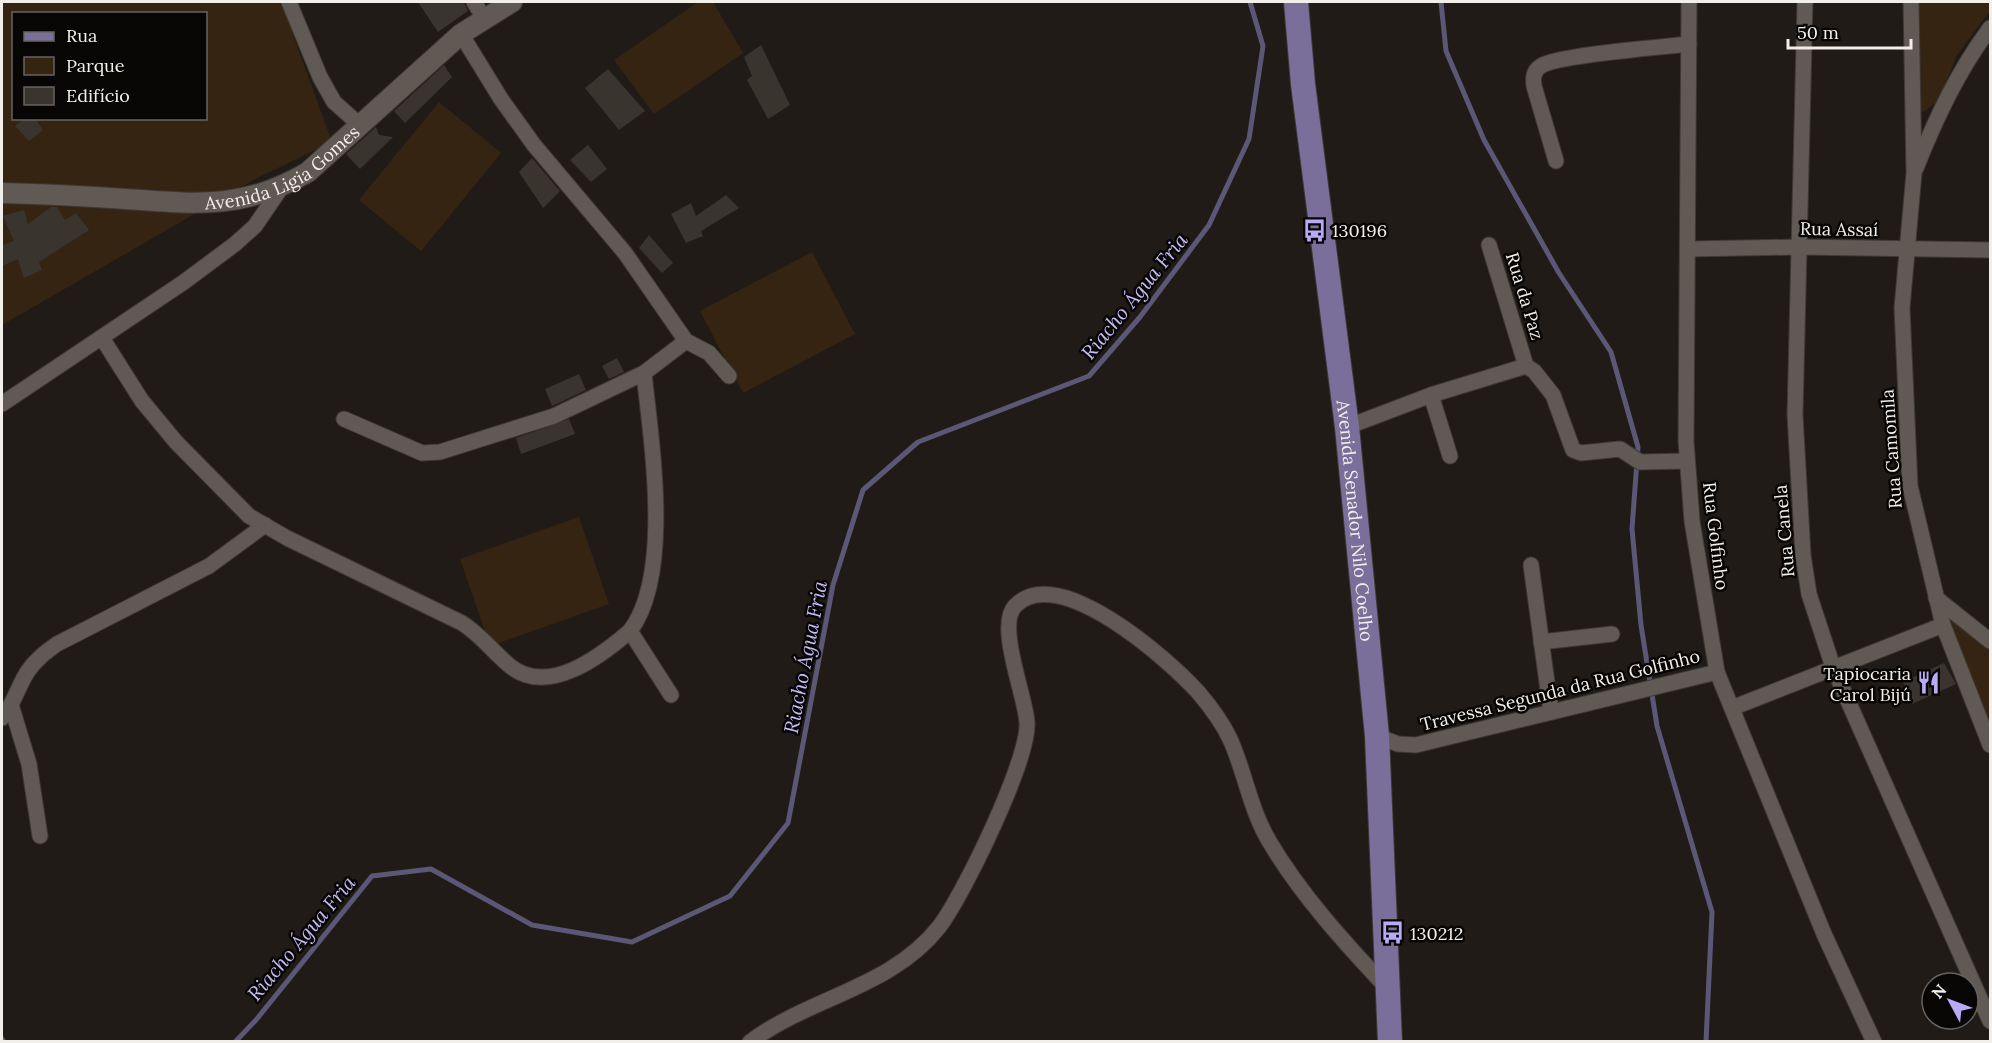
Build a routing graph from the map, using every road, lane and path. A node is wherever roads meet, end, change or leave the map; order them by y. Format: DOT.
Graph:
graph roads {
  1 [pos="289,2"];
  2 [pos="474,2"];
  3 [pos="512,2"];
  4 [pos="1296,2"];
  5 [pos="1689,2"];
  6 [pos="1805,2"];
  7 [pos="1911,2"];
  8 [pos="484,18"];
  9 [pos="1990,28"];
  10 [pos="461,34"];
  11 [pos="1689,44"];
  12 [pos="361,126"];
  13 [pos="1556,161"];
  14 [pos="1914,173"];
  15 [pos="281,188"];
  16 [pos="2,193"];
  17 [pos="1489,245"];
  18 [pos="1799,247"];
  19 [pos="1688,249"];
  20 [pos="1906,249"];
  21 [pos="1990,250"];
  22 [pos="102,338"];
  23 [pos="687,341"];
  24 [pos="1526,366"];
  25 [pos="644,373"];
  26 [pos="729,376"];
  27 [pos="1431,395"];
  28 [pos="2,404"];
  29 [pos="344,419"];
  30 [pos="1347,427"];
  31 [pos="1450,456"];
  32 [pos="1687,461"];
  33 [pos="265,525"];
  34 [pos="1531,564"];
  35 [pos="1936,598"];
  36 [pos="1942,625"];
  37 [pos="630,632"];
  38 [pos="1612,634"];
  39 [pos="1990,641"];
  40 [pos="1542,642"];
  41 [pos="1833,667"];
  42 [pos="1717,672"];
  43 [pos="671,695"];
  44 [pos="11,705"];
  45 [pos="1732,708"];
  46 [pos="1551,712"];
  47 [pos="2,718"];
  48 [pos="1377,736"];
  49 [pos="1990,745"];
  50 [pos="40,836"];
  51 [pos="1387,988"];
  52 [pos="1990,1021"];
  53 [pos="750,1041"];
  54 [pos="1390,1041"];
  55 [pos="1874,1041"];
  1 -- 12 [label="street"];
  2 -- 8 [label="street"];
  3 -- 8 [label="street, Avenida Ligia Gomes"];
  4 -- 30 [label="main road, Avenida Senador Nilo Coelho"];
  5 -- 11 [label="street, Rua Golfinho"];
  6 -- 18 [label="street, Rua Canela"];
  7 -- 14 [label="street, Rua Camomila"];
  8 -- 10 [label="street, Avenida Ligia Gomes"];
  9 -- 14 [label="street, Rua Camomila"];
  10 -- 12 [label="street, Avenida Ligia Gomes"];
  10 -- 23 [label="street"];
  11 -- 13 [label="street"];
  11 -- 19 [label="street, Rua Golfinho"];
  12 -- 15 [label="street, Avenida Ligia Gomes"];
  14 -- 20 [label="street, Rua Camomila"];
  15 -- 16 [label="street, Avenida Ligia Gomes"];
  15 -- 22 [label="street"];
  17 -- 24 [label="street, Rua da Paz"];
  18 -- 19 [label="street, Rua Assaí"];
  18 -- 20 [label="street, Rua Assaí"];
  18 -- 41 [label="street, Rua Canela"];
  19 -- 32 [label="street, Rua Golfinho"];
  20 -- 21 [label="street, Rua Assaí"];
  20 -- 35 [label="street, Rua Camomila"];
  22 -- 28 [label="street"];
  22 -- 33 [label="street"];
  23 -- 25 [label="street"];
  23 -- 26 [label="street"];
  24 -- 27 [label="street, Rua da Paz"];
  24 -- 32 [label="street"];
  25 -- 29 [label="street"];
  25 -- 37 [label="street"];
  27 -- 30 [label="street, Rua da Paz"];
  27 -- 31 [label="street"];
  30 -- 48 [label="main road, Avenida Senador Nilo Coelho"];
  32 -- 42 [label="street, Rua Golfinho"];
  33 -- 37 [label="street"];
  33 -- 44 [label="street"];
  34 -- 40 [label="street"];
  35 -- 36 [label="street, Rua Camomila"];
  35 -- 39 [label="street"];
  36 -- 41 [label="street"];
  36 -- 49 [label="street, Rua Camomila"];
  37 -- 43 [label="street"];
  38 -- 40 [label="street"];
  40 -- 46 [label="street"];
  41 -- 45 [label="street"];
  41 -- 52 [label="street, Rua Canela"];
  42 -- 45 [label="street, Rua Golfinho"];
  42 -- 46 [label="street, Travessa Segunda da Rua Golfinho"];
  44 -- 47 [label="street"];
  44 -- 50 [label="street"];
  45 -- 55 [label="street, Rua Golfinho"];
  46 -- 48 [label="street, Travessa Segunda da Rua Golfinho"];
  48 -- 51 [label="main road, Avenida Senador Nilo Coelho"];
  51 -- 53 [label="street"];
  51 -- 54 [label="main road, Avenida Senador Nilo Coelho"];
}
